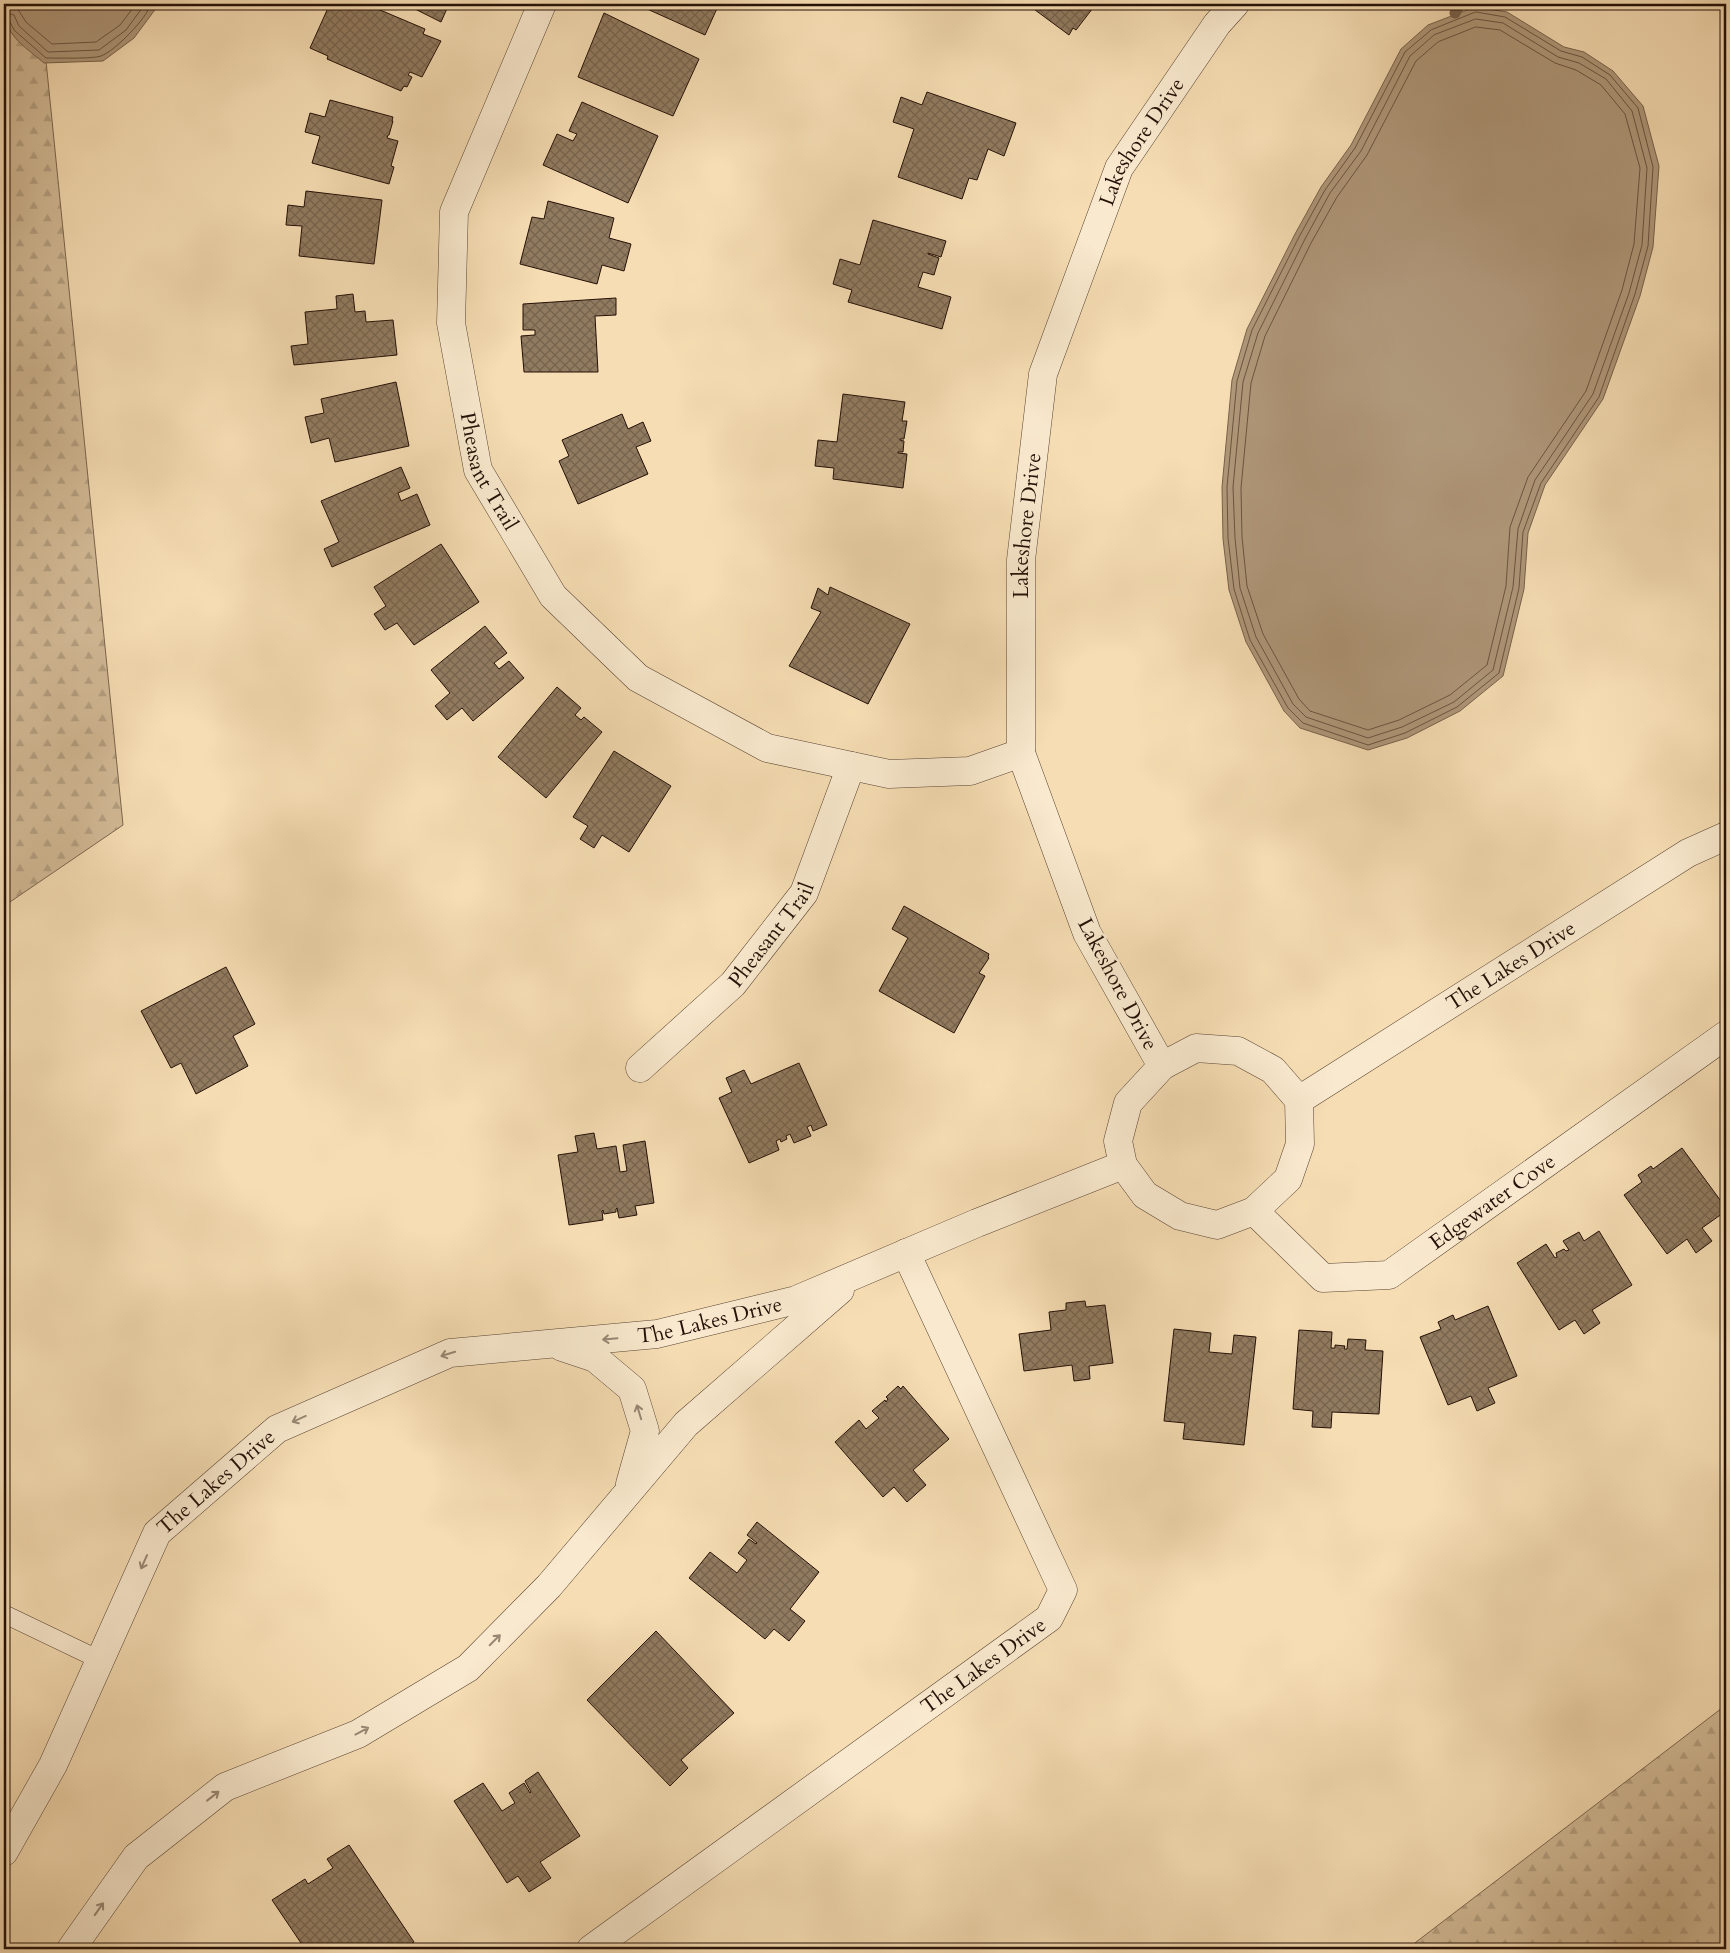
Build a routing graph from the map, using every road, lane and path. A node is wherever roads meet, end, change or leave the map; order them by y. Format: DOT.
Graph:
graph roads {
  1 [pos="542,4"];
  2 [pos="1235,4"];
  3 [pos="1021,753"];
  4 [pos="851,766"];
  5 [pos="1726,836"];
  6 [pos="1726,1035"];
  7 [pos="1162,1066"];
  8 [pos="640,1068"];
  9 [pos="1299,1100"];
  10 [pos="1123,1165"];
  11 [pos="1254,1211"];
  12 [pos="906,1254"];
  13 [pos="859,1274"];
  14 [pos="553,1344"];
  15 [pos="628,1493"];
  16 [pos="4,1614"];
  17 [pos="100,1660"];
  18 [pos="4,1852"];
  19 [pos="71,1949"];
  20 [pos="591,1949"];
  1 -- 4 [label="street, Pheasant Trail"];
  2 -- 3 [label="street, Lakeshore Drive"];
  3 -- 4 [label="street, Pheasant Trail"];
  3 -- 7 [label="street, Lakeshore Drive"];
  4 -- 8 [label="street, Pheasant Trail"];
  5 -- 9 [label="street, The Lakes Drive"];
  6 -- 11 [label="street, Edgewater Cove"];
  7 -- 9 [label="street"];
  7 -- 10 [label="street"];
  9 -- 11 [label="street"];
  10 -- 11 [label="street"];
  10 -- 12 [label="street, The Lakes Drive"];
  12 -- 13 [label="street, The Lakes Drive"];
  12 -- 20 [label="street, The Lakes Drive"];
  13 -- 14 [label="street, The Lakes Drive, one-way"];
  13 -- 15 [label="street, The Lakes Drive"];
  15 -- 14 [label="street, The Lakes Drive, one-way"];
  14 -- 17 [label="street, The Lakes Drive, one-way"];
  19 -- 15 [label="street, The Lakes Drive, one-way"];
  16 -- 17 [label="lane"];
  17 -- 18 [label="street, The Lakes Drive"];
}
